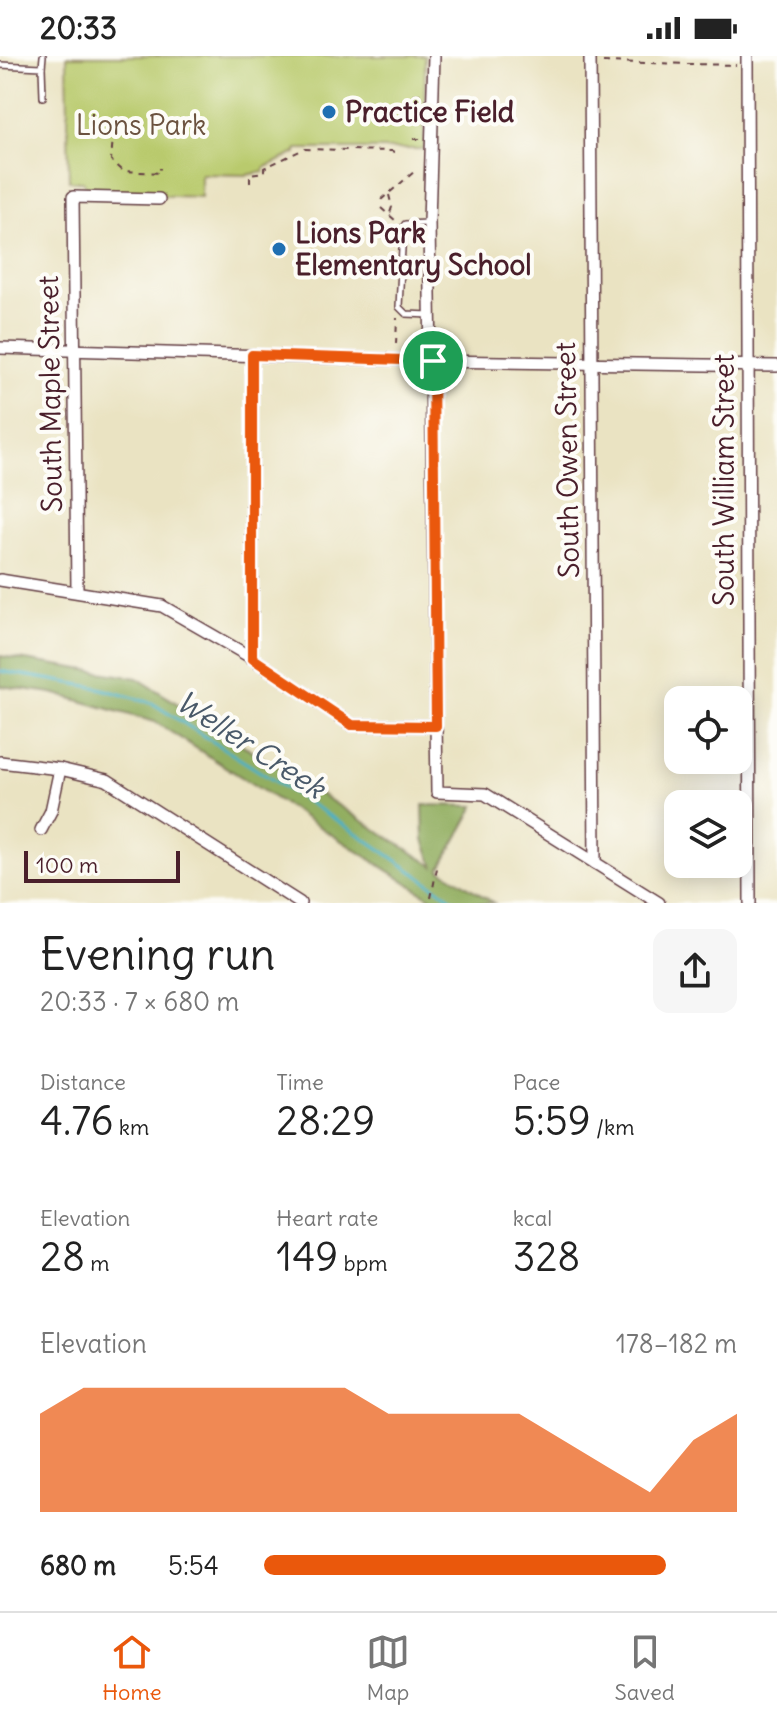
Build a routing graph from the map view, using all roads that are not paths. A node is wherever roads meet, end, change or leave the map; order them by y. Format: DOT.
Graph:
graph roads {
  1 [pos="43,56"];
  2 [pos="434,56"];
  3 [pos="747,56"];
  4 [pos="594,59"];
  5 [pos="0,65"];
  6 [pos="42,67"];
  7 [pos="43,97"];
  8 [pos="159,199"];
  9 [pos="429,222"];
  10 [pos="432,316"];
  11 [pos="0,348"];
  12 [pos="73,350"];
  13 [pos="252,355"];
  14 [pos="433,361"];
  15 [pos="590,364"];
  16 [pos="748,366"];
  17 [pos="777,366"];
  18 [pos="0,580"];
  19 [pos="77,591"];
  20 [pos="252,658"];
  21 [pos="436,726"];
  22 [pos="0,762"];
  23 [pos="60,769"];
  24 [pos="41,830"];
  25 [pos="595,863"];
  26 [pos="300,903"];
  27 [pos="659,903"];
  28 [pos="750,903"];
  1 -- 6 [label="lane"];
  2 -- 9 [label="street"];
  3 -- 16 [label="street, South William Street"];
  4 -- 15 [label="street, South Owen Street"];
  5 -- 6 [label="lane"];
  6 -- 7 [label="lane"];
  8 -- 12 [label="street, South Maple Street"];
  9 -- 10 [label="street"];
  9 -- 10 [label="lane"];
  10 -- 14 [label="street"];
  11 -- 12 [label="street"];
  12 -- 13 [label="street"];
  12 -- 19 [label="street, South Maple Street"];
  13 -- 14 [label="street"];
  13 -- 20 [label="street"];
  14 -- 15 [label="street"];
  14 -- 21 [label="street"];
  15 -- 16 [label="street"];
  15 -- 25 [label="street, South Owen Street"];
  16 -- 17 [label="street"];
  16 -- 28 [label="street, South William Street"];
  18 -- 19 [label="street"];
  19 -- 20 [label="street"];
  20 -- 21 [label="street"];
  21 -- 25 [label="street"];
  22 -- 23 [label="street"];
  23 -- 24 [label="street"];
  23 -- 26 [label="street"];
  25 -- 27 [label="street"];
}
